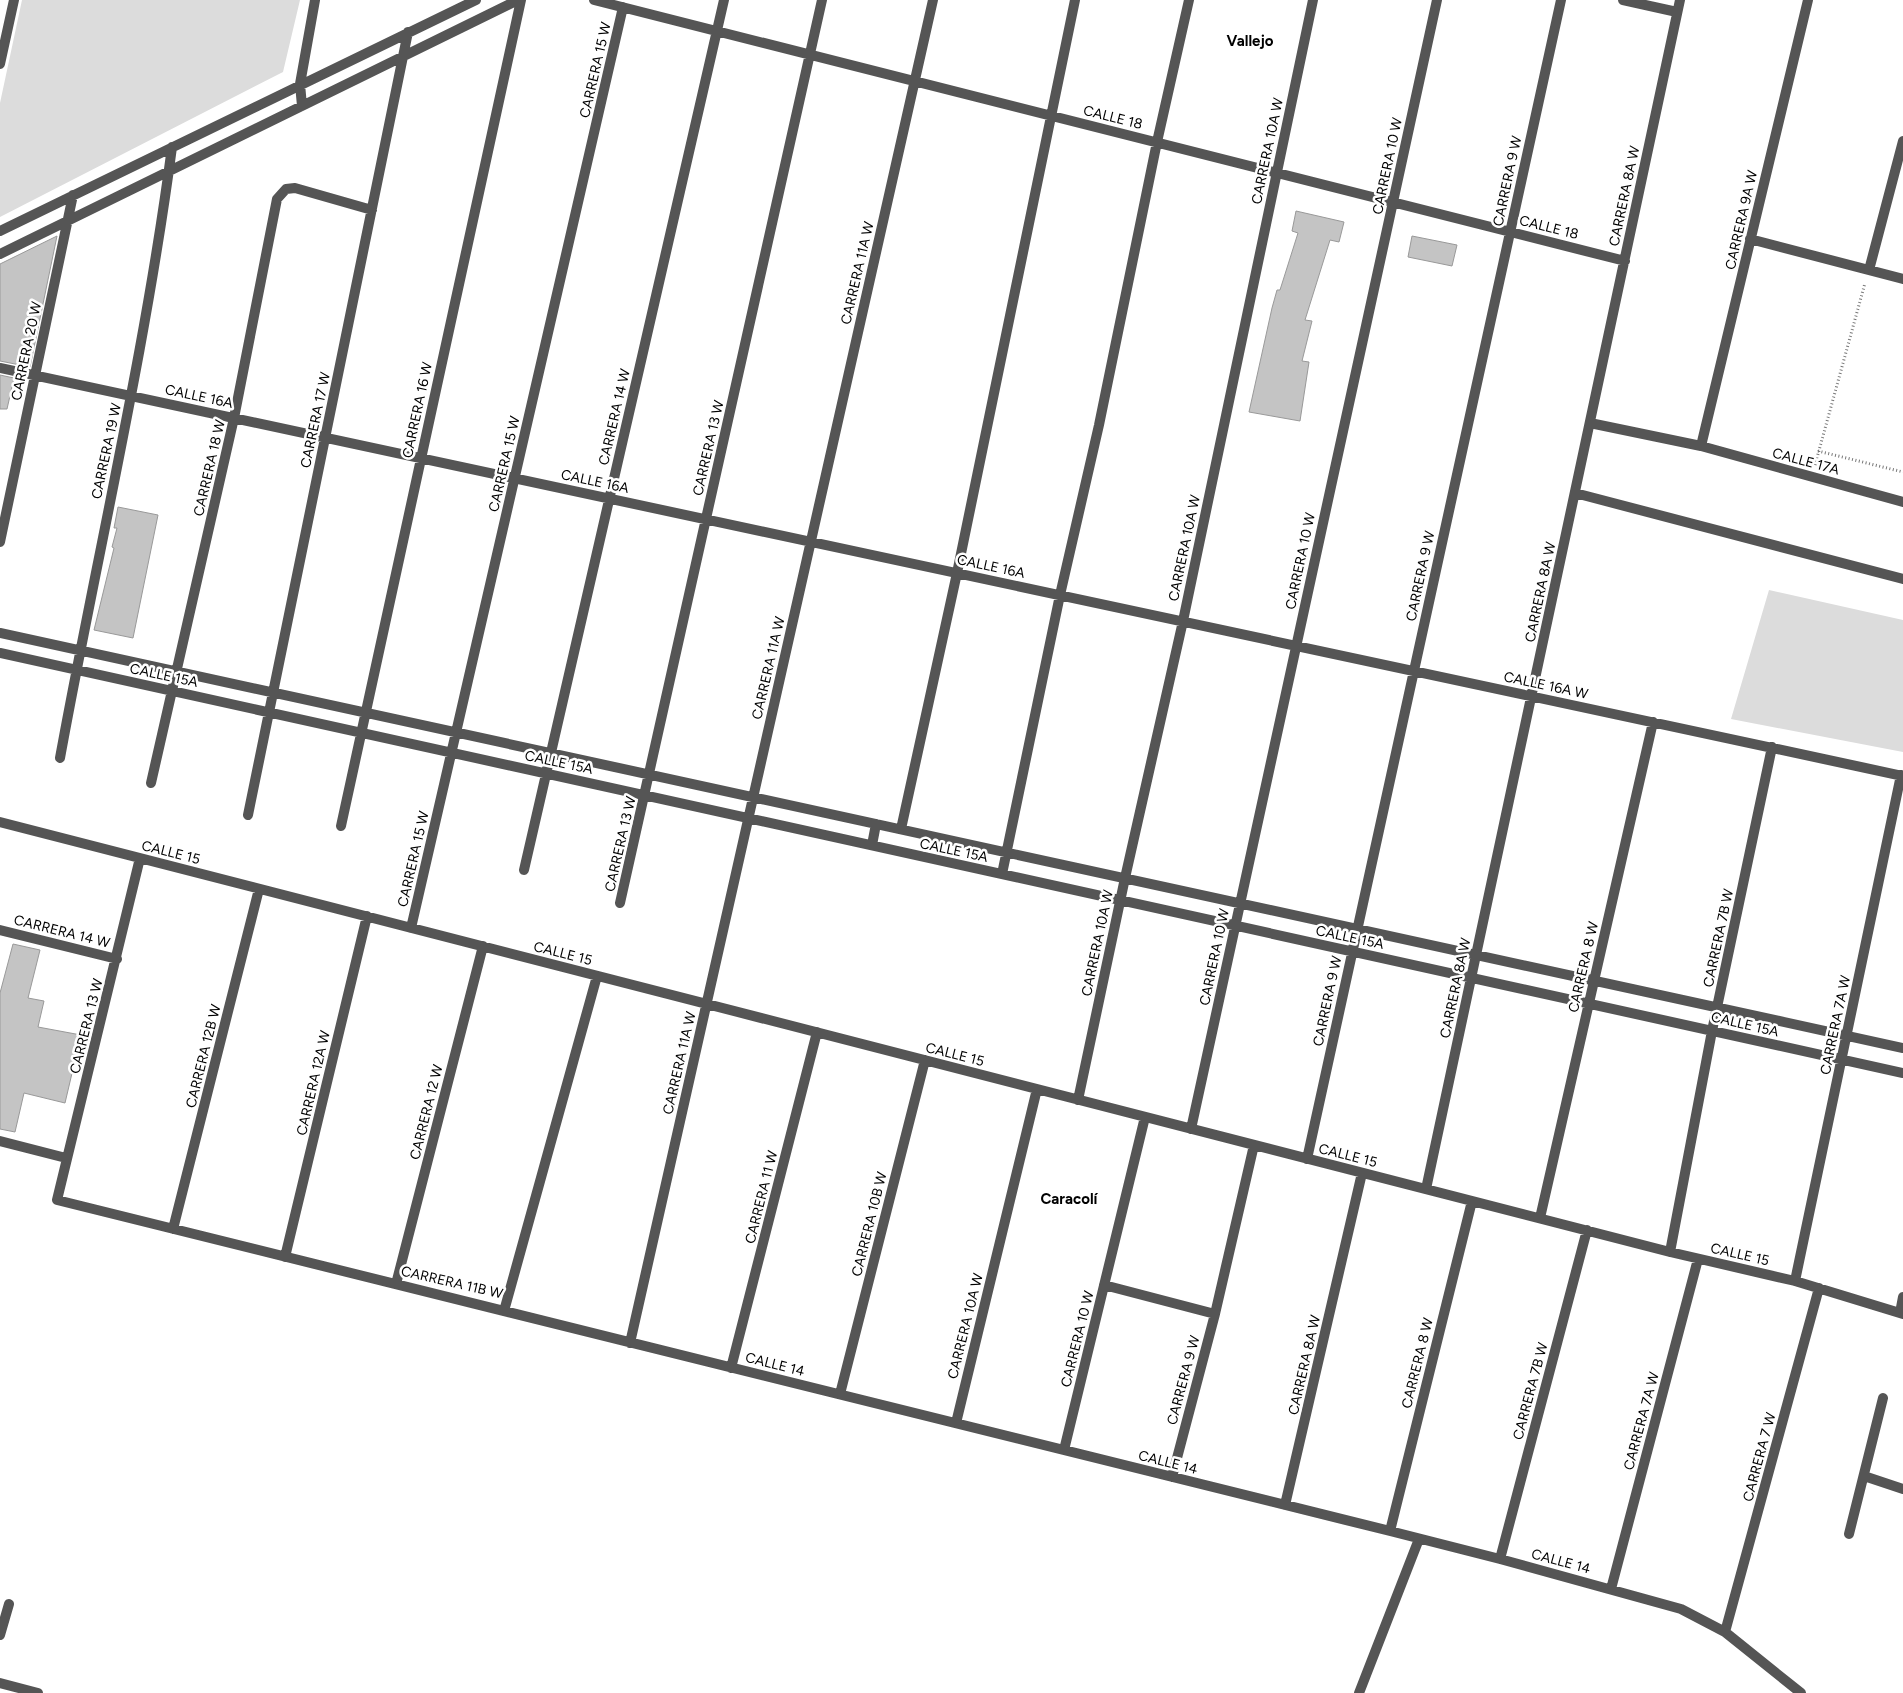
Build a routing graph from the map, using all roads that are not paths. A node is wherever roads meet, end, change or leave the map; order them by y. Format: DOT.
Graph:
graph roads {
  1 [pos="14,0"];
  2 [pos="315,0"];
  3 [pos="476,0"];
  4 [pos="520,0"];
  5 [pos="594,0"];
  6 [pos="724,0"];
  7 [pos="822,0"];
  8 [pos="932,0"];
  9 [pos="1075,0"];
  10 [pos="1190,0"];
  11 [pos="1313,0"];
  12 [pos="1437,0"];
  13 [pos="1561,0"];
  14 [pos="1623,0"];
  15 [pos="1680,0"];
  16 [pos="1808,0"];
  17 [pos="623,7"];
  18 [pos="1677,12"];
  19 [pos="717,31"];
  20 [pos="408,32"];
  21 [pos="810,54"];
  22 [pos="402,57"];
  23 [pos="0,64"];
  24 [pos="914,81"];
  25 [pos="300,84"];
  26 [pos="302,106"];
  27 [pos="1051,116"];
  28 [pos="1903,141"];
  29 [pos="1157,142"];
  30 [pos="172,147"];
  31 [pos="169,172"];
  32 [pos="1276,172"];
  33 [pos="73,195"];
  34 [pos="1393,202"];
  35 [pos="372,210"];
  36 [pos="68,221"];
  37 [pos="0,231"];
  38 [pos="1510,232"];
  39 [pos="1750,239"];
  40 [pos="0,254"];
  41 [pos="1624,260"];
  42 [pos="1869,270"];
  43 [pos="1903,279"];
  44 [pos="0,368"];
  45 [pos="36,375"];
  46 [pos="132,396"];
  47 [pos="234,418"];
  48 [pos="1590,423"];
  49 [pos="325,437"];
  50 [pos="1701,446"];
  51 [pos="420,458"];
  52 [pos="515,478"];
  53 [pos="1575,493"];
  54 [pos="610,498"];
  55 [pos="1903,502"];
  56 [pos="706,519"];
  57 [pos="811,541"];
  58 [pos="0,542"];
  59 [pos="957,573"];
  60 [pos="1903,580"];
  61 [pos="1060,595"];
  62 [pos="1183,621"];
  63 [pos="0,633"];
  64 [pos="1296,645"];
  65 [pos="80,650"];
  66 [pos="0,653"];
  67 [pos="76,670"];
  68 [pos="1413,670"];
  69 [pos="177,672"];
  70 [pos="172,691"];
  71 [pos="273,693"];
  72 [pos="1531,696"];
  73 [pos="269,712"];
  74 [pos="366,713"];
  75 [pos="1653,722"];
  76 [pos="361,733"];
  77 [pos="456,733"];
  78 [pos="1772,747"];
  79 [pos="451,753"];
  80 [pos="551,753"];
  81 [pos="60,758"];
  82 [pos="546,774"];
  83 [pos="649,775"];
  84 [pos="1902,775"];
  85 [pos="151,783"];
  86 [pos="644,795"];
  87 [pos="753,797"];
  88 [pos="248,814"];
  89 [pos="748,818"];
  90 [pos="0,822"];
  91 [pos="876,824"];
  92 [pos="341,826"];
  93 [pos="901,830"];
  94 [pos="872,845"];
  95 [pos="1008,853"];
  96 [pos="140,858"];
  97 [pos="524,870"];
  98 [pos="1002,874"];
  99 [pos="1125,878"];
  100 [pos="259,889"];
  101 [pos="1120,900"];
  102 [pos="620,903"];
  103 [pos="1240,904"];
  104 [pos="367,916"];
  105 [pos="1235,926"];
  106 [pos="411,928"];
  107 [pos="1357,929"];
  108 [pos="0,930"];
  109 [pos="483,946"];
  110 [pos="1352,952"];
  111 [pos="1476,955"];
  112 [pos="117,959"];
  113 [pos="597,976"];
  114 [pos="1471,978"];
  115 [pos="1595,981"];
  116 [pos="707,1004"];
  117 [pos="1588,1004"];
  118 [pos="1716,1007"];
  119 [pos="1712,1031"];
  120 [pos="817,1032"];
  121 [pos="1846,1036"];
  122 [pos="1903,1048"];
  123 [pos="925,1060"];
  124 [pos="1841,1060"];
  125 [pos="1903,1073"];
  126 [pos="1037,1089"];
  127 [pos="1078,1100"];
  128 [pos="1145,1117"];
  129 [pos="1191,1129"];
  130 [pos="0,1142"];
  131 [pos="1254,1145"];
  132 [pos="66,1158"];
  133 [pos="1307,1158"];
  134 [pos="1362,1173"];
  135 [pos="1426,1189"];
  136 [pos="57,1200"];
  137 [pos="1472,1201"];
  138 [pos="1540,1218"];
  139 [pos="173,1229"];
  140 [pos="1586,1230"];
  141 [pos="1670,1252"];
  142 [pos="285,1257"];
  143 [pos="1698,1259"];
  144 [pos="1795,1281"];
  145 [pos="396,1284"];
  146 [pos="1104,1285"];
  147 [pos="1819,1288"];
  148 [pos="1903,1297"];
  149 [pos="504,1311"];
  150 [pos="1216,1314"];
  151 [pos="1902,1314"];
  152 [pos="630,1342"];
  153 [pos="731,1368"];
  154 [pos="840,1394"];
  155 [pos="1883,1398"];
  156 [pos="956,1423"];
  157 [pos="1064,1450"];
  158 [pos="1864,1476"];
  159 [pos="1172,1477"];
  160 [pos="1903,1489"];
  161 [pos="1285,1505"];
  162 [pos="1390,1531"];
  163 [pos="1849,1534"];
  164 [pos="1419,1539"];
  165 [pos="1500,1558"];
  166 [pos="1610,1589"];
  167 [pos="9,1604"];
  168 [pos="1725,1632"];
  169 [pos="0,1635"];
  170 [pos="0,1683"];
  171 [pos="38,1693"];
  172 [pos="1359,1693"];
  173 [pos="1801,1693"];
  1 -- 23 [label="street"];
  2 -- 25 [label="street"];
  3 -- 20 [label="street"];
  4 -- 22 [label="street"];
  4 -- 51 [label="street, CARRERA 16 W"];
  5 -- 17 [label="street, CALLE 18"];
  6 -- 19 [label="street, CARRERA 14 W"];
  7 -- 21 [label="street, CARRERA 13 W"];
  8 -- 24 [label="street, CARRERA 11A W"];
  9 -- 27 [label="street"];
  10 -- 29 [label="street"];
  11 -- 32 [label="street, CARRERA 10A W"];
  12 -- 34 [label="street, CARRERA 10 W"];
  13 -- 38 [label="street, CARRERA 9 W"];
  14 -- 18 [label="street"];
  15 -- 18 [label="street, CARRERA 8A W"];
  16 -- 39 [label="street, CARRERA 9A W"];
  17 -- 19 [label="street, CALLE 18"];
  17 -- 52 [label="street, CARRERA 15 W"];
  18 -- 41 [label="street, CARRERA 8A W"];
  19 -- 21 [label="street, CALLE 18"];
  19 -- 54 [label="street, CARRERA 14 W"];
  20 -- 22 [label="street, CARRERA 17 W"];
  20 -- 25 [label="street"];
  21 -- 24 [label="street, CALLE 18"];
  21 -- 56 [label="street, CARRERA 13 W"];
  22 -- 26 [label="street"];
  22 -- 35 [label="street, CARRERA 17 W"];
  24 -- 27 [label="street, CALLE 18"];
  24 -- 57 [label="street, CARRERA 11A W"];
  25 -- 26 [label="street"];
  25 -- 30 [label="street"];
  26 -- 31 [label="street"];
  27 -- 29 [label="street, CALLE 18"];
  27 -- 59 [label="street"];
  28 -- 42 [label="street"];
  29 -- 32 [label="street, CALLE 18"];
  29 -- 61 [label="street"];
  30 -- 31 [label="street, CARRERA 19 W"];
  30 -- 33 [label="street"];
  31 -- 36 [label="street"];
  31 -- 46 [label="street, CARRERA 19 W"];
  32 -- 34 [label="street, CALLE 18"];
  32 -- 62 [label="street, CARRERA 10A W"];
  33 -- 36 [label="street, CARRERA 20 W"];
  33 -- 37 [label="street"];
  34 -- 38 [label="street, CALLE 18"];
  34 -- 64 [label="street, CARRERA 10 W"];
  35 -- 47 [label="street, CARRERA 18 W"];
  35 -- 49 [label="street, CARRERA 17 W"];
  36 -- 40 [label="street"];
  36 -- 45 [label="street, CARRERA 20 W"];
  38 -- 41 [label="street, CALLE 18"];
  38 -- 68 [label="street, CARRERA 9 W"];
  39 -- 42 [label="street"];
  39 -- 50 [label="street, CARRERA 9A W"];
  41 -- 48 [label="street, CARRERA 8A W"];
  42 -- 43 [label="street"];
  44 -- 45 [label="street, CALLE 16A"];
  45 -- 46 [label="street, CALLE 16A"];
  45 -- 58 [label="street, CARRERA 20 W"];
  46 -- 47 [label="street, CALLE 16A"];
  46 -- 65 [label="street, CARRERA 19 W"];
  47 -- 49 [label="street, CALLE 16A"];
  47 -- 69 [label="street, CARRERA 18 W"];
  48 -- 50 [label="street, CALLE 17A"];
  48 -- 53 [label="street, CARRERA 8A W"];
  49 -- 51 [label="street, CALLE 16A"];
  49 -- 71 [label="street, CARRERA 17 W"];
  50 -- 55 [label="street, CALLE 17A"];
  51 -- 52 [label="street, CALLE 16A"];
  51 -- 74 [label="street, CARRERA 16 W"];
  52 -- 54 [label="street, CALLE 16A"];
  52 -- 77 [label="street, CARRERA 15 W"];
  53 -- 60 [label="street"];
  53 -- 72 [label="street, CARRERA 8A W"];
  54 -- 56 [label="street, CALLE 16A"];
  54 -- 80 [label="street, CARRERA 14 W"];
  56 -- 57 [label="street, CALLE 16A"];
  56 -- 83 [label="street, CARRERA 13 W"];
  57 -- 59 [label="street, CALLE 16A"];
  57 -- 87 [label="street, CARRERA 11A W"];
  59 -- 61 [label="street, CALLE 16A"];
  59 -- 93 [label="street"];
  61 -- 62 [label="street, CALLE 16A"];
  61 -- 95 [label="street"];
  62 -- 64 [label="street, CALLE 16A W"];
  62 -- 99 [label="street, CARRERA 10A W"];
  63 -- 65 [label="street, CALLE 15A"];
  64 -- 68 [label="street, CALLE 16A W"];
  64 -- 103 [label="street, CARRERA 10 W"];
  65 -- 67 [label="street, CARRERA 19 W"];
  65 -- 69 [label="street, CALLE 15A"];
  66 -- 67 [label="street, CALLE 15A"];
  67 -- 70 [label="street, CALLE 15A"];
  67 -- 81 [label="street, CARRERA 19 W"];
  68 -- 72 [label="street, CALLE 16A W"];
  68 -- 107 [label="street, CARRERA 9 W"];
  69 -- 70 [label="street, CARRERA 18 W"];
  69 -- 71 [label="street, CALLE 15A"];
  70 -- 73 [label="street, CALLE 15A"];
  70 -- 85 [label="street, CARRERA 18 W"];
  71 -- 73 [label="street, CARRERA 17 W"];
  71 -- 74 [label="street, CALLE 15A"];
  72 -- 75 [label="street, CALLE 16A W"];
  72 -- 111 [label="street, CARRERA 8A W"];
  73 -- 76 [label="street, CALLE 15A"];
  73 -- 88 [label="street, CARRERA 17 W"];
  74 -- 76 [label="street, CARRERA 16 W"];
  74 -- 77 [label="street, CALLE 15A"];
  75 -- 78 [label="street, CALLE 16A W"];
  75 -- 115 [label="street, CARRERA 8 W"];
  76 -- 79 [label="street, CALLE 15A"];
  76 -- 92 [label="street, CARRERA 16 W"];
  77 -- 79 [label="street, CARRERA 15 W"];
  77 -- 80 [label="street, CALLE 15A"];
  78 -- 84 [label="street, CALLE 16A W"];
  78 -- 118 [label="street, CARRERA 7B W"];
  79 -- 82 [label="street, CALLE 15A"];
  79 -- 106 [label="street, CARRERA 15 W"];
  80 -- 82 [label="street, CARRERA 14 W"];
  80 -- 83 [label="street, CALLE 15A"];
  82 -- 86 [label="street, CALLE 15A"];
  82 -- 97 [label="street, CARRERA 14 W"];
  83 -- 86 [label="street, CARRERA 13 W"];
  83 -- 87 [label="street, CALLE 15A"];
  84 -- 121 [label="street, CARRERA 7A W"];
  86 -- 89 [label="street, CALLE 15A"];
  86 -- 102 [label="street, CARRERA 13 W"];
  87 -- 89 [label="street, CARRERA 11A W"];
  87 -- 91 [label="street, CALLE 15A"];
  89 -- 94 [label="street, CALLE 15A"];
  89 -- 116 [label="street, CARRERA 11A W"];
  90 -- 96 [label="street, CALLE 15"];
  91 -- 93 [label="street, CALLE 15A"];
  91 -- 94 [label="street"];
  93 -- 95 [label="street, CALLE 15A"];
  94 -- 98 [label="street, CALLE 15A"];
  95 -- 98 [label="street"];
  95 -- 99 [label="street, CALLE 15A"];
  96 -- 100 [label="street, CALLE 15"];
  96 -- 112 [label="street, CARRERA 13 W"];
  98 -- 101 [label="street, CALLE 15A"];
  99 -- 101 [label="street, CARRERA 10A W"];
  99 -- 103 [label="street, CALLE 15A"];
  100 -- 104 [label="street, CALLE 15"];
  100 -- 139 [label="street, CARRERA 12B W"];
  101 -- 105 [label="street, CALLE 15A"];
  101 -- 127 [label="street, CARRERA 10A W"];
  103 -- 105 [label="street, CARRERA 10 W"];
  103 -- 107 [label="street, CALLE 15A"];
  104 -- 106 [label="street, CALLE 15"];
  104 -- 142 [label="street, CARRERA 12A W"];
  105 -- 110 [label="street, CALLE 15A"];
  105 -- 129 [label="street, CARRERA 10 W"];
  106 -- 109 [label="street, CALLE 15"];
  107 -- 110 [label="street, CARRERA 9 W"];
  107 -- 111 [label="street, CALLE 15A"];
  108 -- 112 [label="street, CARRERA 14 W"];
  109 -- 113 [label="street, CALLE 15"];
  109 -- 145 [label="street, CARRERA 12 W"];
  110 -- 114 [label="street, CALLE 15A"];
  110 -- 133 [label="street, CARRERA 9 W"];
  111 -- 114 [label="street, CARRERA 8A W"];
  111 -- 115 [label="street, CALLE 15A"];
  112 -- 132 [label="street, CARRERA 13 W"];
  113 -- 116 [label="street, CALLE 15"];
  113 -- 149 [label="street, CARRERA 11B W"];
  114 -- 117 [label="street, CALLE 15A"];
  114 -- 135 [label="street, CARRERA 8A W"];
  115 -- 117 [label="street, CARRERA 8 W"];
  115 -- 118 [label="street, CALLE 15A"];
  116 -- 120 [label="street, CALLE 15"];
  116 -- 152 [label="street, CARRERA 11A W"];
  117 -- 119 [label="street, CALLE 15A"];
  117 -- 138 [label="street, CARRERA 8 W"];
  118 -- 119 [label="street, CARRERA 7B W"];
  118 -- 121 [label="street, CALLE 15A"];
  119 -- 124 [label="street, CALLE 15A"];
  119 -- 141 [label="street, CARRERA 7B W"];
  120 -- 123 [label="street, CALLE 15"];
  120 -- 153 [label="street, CARRERA 11 W"];
  121 -- 122 [label="street, CALLE 15A"];
  121 -- 124 [label="street, CARRERA 7A W"];
  123 -- 126 [label="street, CALLE 15"];
  123 -- 154 [label="street, CARRERA 10B W"];
  124 -- 125 [label="street, CALLE 15A"];
  124 -- 144 [label="street, CARRERA 7A W"];
  126 -- 127 [label="street, CALLE 15"];
  126 -- 156 [label="street, CARRERA 10A W"];
  127 -- 128 [label="street, CALLE 15"];
  128 -- 129 [label="street, CALLE 15"];
  128 -- 146 [label="street, CARRERA 10 W"];
  129 -- 131 [label="street, CALLE 15"];
  130 -- 132 [label="street"];
  131 -- 133 [label="street, CALLE 15"];
  131 -- 150 [label="street, CARRERA 9 W"];
  132 -- 136 [label="street, CARRERA 13 W"];
  133 -- 134 [label="street, CALLE 15"];
  134 -- 135 [label="street, CALLE 15"];
  134 -- 161 [label="street, CARRERA 8A W"];
  135 -- 137 [label="street, CALLE 15"];
  136 -- 139 [label="street, CARRERA 11B W"];
  137 -- 138 [label="street, CALLE 15"];
  137 -- 162 [label="street, CARRERA 8 W"];
  138 -- 140 [label="street, CALLE 15"];
  139 -- 142 [label="street, CARRERA 11B W"];
  140 -- 141 [label="street, CALLE 15"];
  140 -- 165 [label="street, CARRERA 7B W"];
  141 -- 143 [label="street, CALLE 15"];
  142 -- 145 [label="street, CARRERA 11B W"];
  143 -- 144 [label="street, CALLE 15"];
  143 -- 166 [label="street, CARRERA 7A W"];
  144 -- 147 [label="street, CALLE 15"];
  145 -- 149 [label="street, CARRERA 11B W"];
  146 -- 150 [label="street"];
  146 -- 157 [label="street, CARRERA 10 W"];
  147 -- 151 [label="street, CALLE 15"];
  147 -- 168 [label="street, CARRERA 7 W"];
  148 -- 151 [label="street"];
  149 -- 152 [label="street, CALLE 14"];
  150 -- 159 [label="street, CARRERA 9 W"];
  152 -- 153 [label="street, CALLE 14"];
  153 -- 154 [label="street, CALLE 14"];
  154 -- 156 [label="street, CALLE 14"];
  155 -- 158 [label="street"];
  156 -- 157 [label="street, CALLE 14"];
  157 -- 159 [label="street, CALLE 14"];
  158 -- 160 [label="street"];
  158 -- 163 [label="street"];
  159 -- 161 [label="street, CALLE 14"];
  161 -- 162 [label="street, CALLE 14"];
  162 -- 164 [label="street, CALLE 14"];
  164 -- 165 [label="street, CALLE 14"];
  164 -- 172 [label="street"];
  165 -- 166 [label="street, CALLE 14"];
  166 -- 168 [label="street, CALLE 14"];
  167 -- 169 [label="street"];
  168 -- 173 [label="street, CALLE 14"];
  170 -- 171 [label="street"];
}
